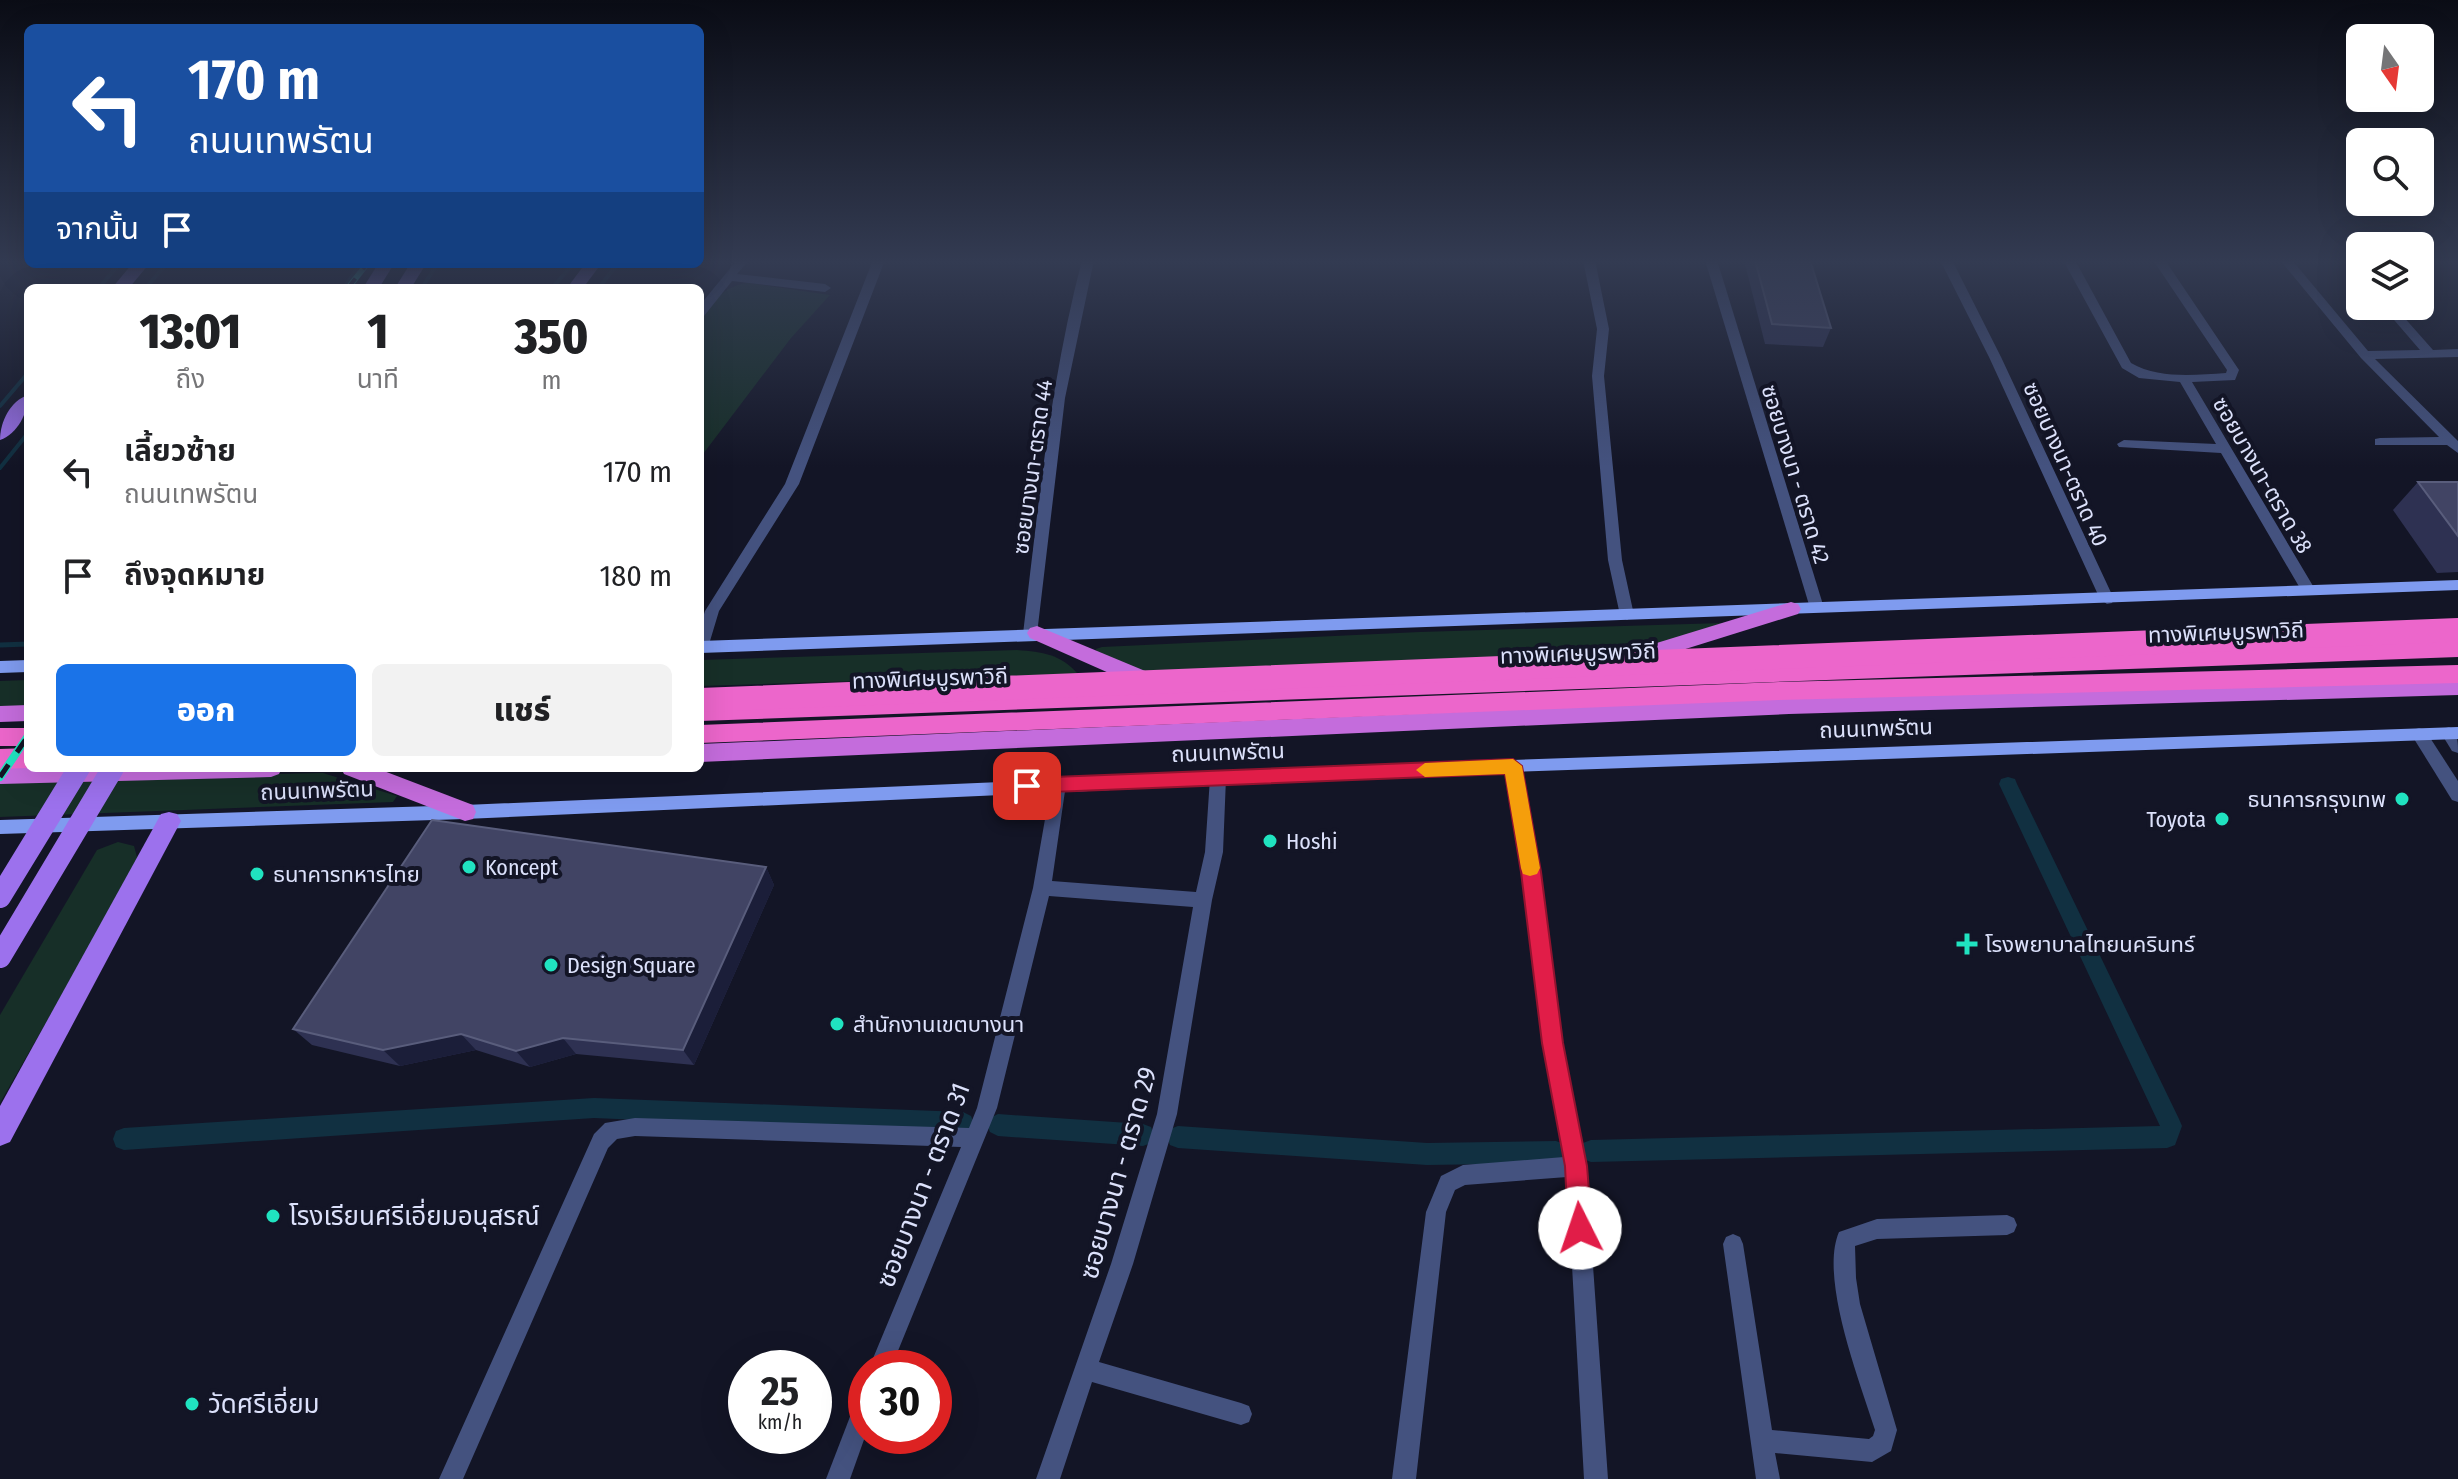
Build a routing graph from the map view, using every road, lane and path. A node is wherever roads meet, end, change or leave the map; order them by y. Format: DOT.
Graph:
graph roads {
  1 [pos="853,329"];
  2 [pos="1071,329"];
  3 [pos="1603,329"];
  4 [pos="1732,329"];
  5 [pos="1981,329"];
  6 [pos="2106,329"];
  7 [pos="2205,329"];
  8 [pos="2343,329"];
  9 [pos="2408,329"];
  10 [pos="2458,353"];
  11 [pos="2430,354"];
  12 [pos="2365,355"];
  13 [pos="2184,379"];
  14 [pos="24,405"];
  15 [pos="0,434"];
  16 [pos="2380,442"];
  17 [pos="2124,444"];
  18 [pos="2454,445"];
  19 [pos="2225,449"];
  20 [pos="2458,585"];
  21 [pos="2309,591"];
  22 [pos="2107,599"];
  23 [pos="1817,608"];
  24 [pos="1791,609"];
  25 [pos="1627,615"];
  26 [pos="2458,632"];
  27 [pos="1034,634"];
  28 [pos="704,637"];
  29 [pos="704,647"];
  30 [pos="2458,649"];
  31 [pos="1611,664"];
  32 [pos="24,666"];
  33 [pos="0,667"];
  34 [pos="2458,674"];
  35 [pos="1143,679"];
  36 [pos="2313,679"];
  37 [pos="2458,686"];
  38 [pos="704,697"];
  39 [pos="704,697"];
  40 [pos="704,712"];
  41 [pos="24,713"];
  42 [pos="0,714"];
  43 [pos="24,724"];
  44 [pos="0,725"];
  45 [pos="704,734"];
  46 [pos="2419,734"];
  47 [pos="0,737"];
  48 [pos="24,737"];
  49 [pos="2455,738"];
  50 [pos="704,753"];
  51 [pos="24,758"];
  52 [pos="0,759"];
  53 [pos="1513,766"];
  54 [pos="77,772"];
  55 [pos="111,772"];
  56 [pos="116,772"];
  57 [pos="362,772"];
  58 [pos="0,775"];
  59 [pos="1218,778"];
  60 [pos="1058,784"];
  61 [pos="2458,795"];
  62 [pos="465,812"];
  63 [pos="169,821"];
  64 [pos="0,827"];
  65 [pos="1042,888"];
  66 [pos="0,897"];
  67 [pos="1203,900"];
  68 [pos="0,957"];
  69 [pos="0,1133"];
  70 [pos="974,1138"];
  71 [pos="1576,1166"];
  72 [pos="2007,1225"];
  73 [pos="1733,1244"];
  74 [pos="887,1350"];
  75 [pos="1086,1369"];
  76 [pos="1241,1414"];
  77 [pos="1762,1440"];
  78 [pos="848,1452"];
  79 [pos="451,1479"];
  80 [pos="838,1479"];
  81 [pos="1048,1479"];
  82 [pos="1404,1479"];
  83 [pos="1596,1479"];
  84 [pos="1768,1479"];
  1 -- 28 [label="street"];
  2 -- 27 [label="street, ซอยบางนา-ตราด 44"];
  3 -- 25 [label="street"];
  4 -- 23 [label="street, ซอยบางนา - ตราด 42"];
  5 -- 22 [label="street, ซอยบางนา-ตราด 40"];
  6 -- 13 [label="street, ซอยบางนา-ตราด 38"];
  7 -- 13 [label="street, ซอยบางนา-ตราด 38"];
  8 -- 12 [label="street"];
  9 -- 11 [label="street"];
  10 -- 11 [label="street"];
  11 -- 12 [label="street"];
  12 -- 18 [label="street"];
  13 -- 19 [label="street, ซอยบางนา-ตราด 38"];
  14 -- 15 [label="main road"];
  16 -- 18 [label="street"];
  17 -- 19 [label="street"];
  19 -- 21 [label="street, ซอยบางนา-ตราด 38"];
  20 -- 21 [label="main road"];
  21 -- 22 [label="main road"];
  22 -- 23 [label="main road"];
  23 -- 24 [label="main road"];
  24 -- 25 [label="main road"];
  24 -- 31 [label="highway"];
  25 -- 27 [label="main road"];
  26 -- 31 [label="highway"];
  26 -- 38 [label="highway, bridge"];
  27 -- 29 [label="main road"];
  27 -- 35 [label="highway"];
  30 -- 40 [label="highway, ทางพิเศษบูรพาวิถี"];
  31 -- 35 [label="highway"];
  32 -- 33 [label="main road"];
  34 -- 36 [label="highway, ทางพิเศษบูรพาวิถี"];
  35 -- 39 [label="highway"];
  36 -- 37 [label="highway"];
  36 -- 45 [label="highway, ทางพิเศษบูรพาวิถี"];
  37 -- 50 [label="highway, ถนนเทพรัตน"];
  41 -- 42 [label="highway"];
  43 -- 44 [label="highway"];
  46 -- 49 [label="main road, ถนนเทพรัตน"];
  46 -- 53 [label="main road, ถนนเทพรัตน"];
  46 -- 61 [label="street"];
  47 -- 48 [label="highway"];
  51 -- 52 [label="highway"];
  53 -- 59 [label="main road, ถนนเทพรัตน"];
  53 -- 71 [label="street"];
  54 -- 66 [label="main road, bridge"];
  55 -- 68 [label="main road, bridge"];
  56 -- 58 [label="highway, ถนนเทพรัตน"];
  57 -- 62 [label="highway"];
  59 -- 60 [label="main road, ถนนเทพรัตน"];
  59 -- 67 [label="street, ซอยบางนา - ตราด 29"];
  60 -- 62 [label="main road, ถนนเทพรัตน"];
  60 -- 65 [label="street, ซอยบางนา - ตราด 31"];
  62 -- 63 [label="main road, ถนนเทพรัตน"];
  63 -- 64 [label="main road, ถนนเทพรัตน"];
  63 -- 69 [label="main road"];
  65 -- 67 [label="street"];
  65 -- 70 [label="street, ซอยบางนา - ตราด 31"];
  67 -- 75 [label="street, ซอยบางนา - ตราด 29"];
  70 -- 74 [label="street, ซอยบางนา - ตราด 31"];
  70 -- 79 [label="street"];
  71 -- 82 [label="street"];
  71 -- 83 [label="street"];
  72 -- 77 [label="street"];
  73 -- 77 [label="street"];
  75 -- 76 [label="street"];
  75 -- 81 [label="street, ซอยบางนา - ตราด 29"];
  77 -- 84 [label="street"];
  78 -- 80 [label="street"];
}
